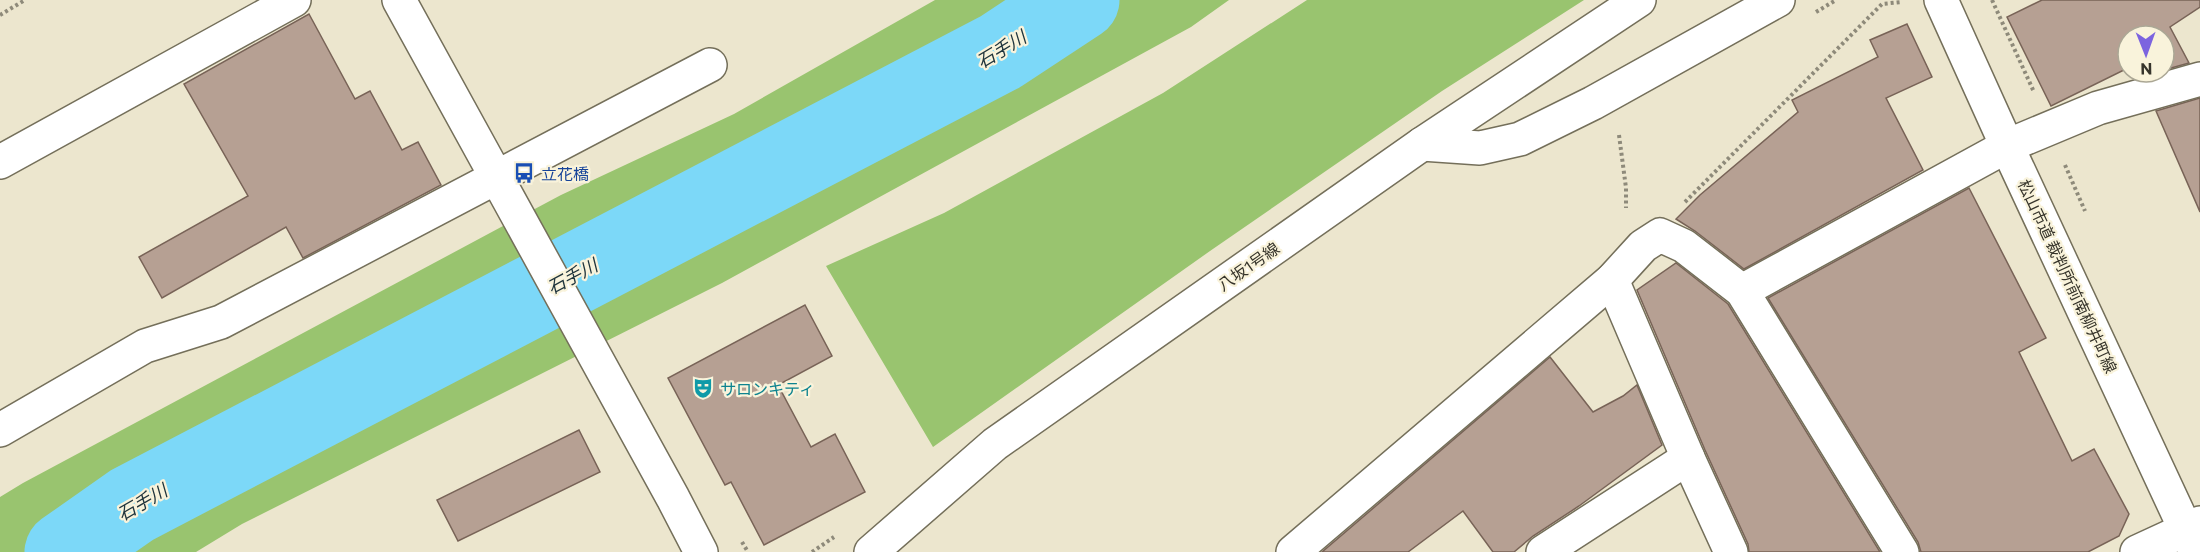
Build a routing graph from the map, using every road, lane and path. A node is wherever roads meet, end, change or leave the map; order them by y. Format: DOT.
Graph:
graph roads {
  1 [pos="25,0"];
  2 [pos="294,0"];
  3 [pos="399,0"];
  4 [pos="1639,0"];
  5 [pos="1778,0"];
  6 [pos="1941,0"];
  7 [pos="1903,1"];
  8 [pos="0,15"];
  9 [pos="710,65"];
  10 [pos="2200,79"];
  11 [pos="1618,127"];
  12 [pos="1422,144"];
  13 [pos="2007,146"];
  14 [pos="0,162"];
  15 [pos="499,184"];
  16 [pos="1659,235"];
  17 [pos="1618,273"];
  18 [pos="1742,291"];
  19 [pos="0,430"];
  20 [pos="1688,458"];
  21 [pos="2194,534"];
  22 [pos="700,552"];
  23 [pos="871,552"];
  24 [pos="1293,552"];
  25 [pos="1543,552"];
  26 [pos="1731,552"];
  27 [pos="1902,552"];
  28 [pos="2137,552"];
  1 -- 8 [label="path"];
  2 -- 14 [label="street"];
  3 -- 15 [label="street"];
  4 -- 12 [label="street, 八坂1号線"];
  5 -- 12 [label="street"];
  6 -- 13 [label="street, 松山市道 裁判所前南柳井町線"];
  7 -- 16 [label="path"];
  9 -- 15 [label="street"];
  10 -- 13 [label="street"];
  11 -- 17 [label="path"];
  12 -- 23 [label="street, 八坂1号線"];
  13 -- 18 [label="street"];
  13 -- 21 [label="street, 松山市道 裁判所前南柳井町線"];
  15 -- 19 [label="street"];
  15 -- 22 [label="street"];
  16 -- 17 [label="street"];
  16 -- 18 [label="street"];
  17 -- 20 [label="street"];
  17 -- 24 [label="street"];
  18 -- 27 [label="street"];
  20 -- 25 [label="street"];
  20 -- 26 [label="street"];
  21 -- 28 [label="street"];
}
